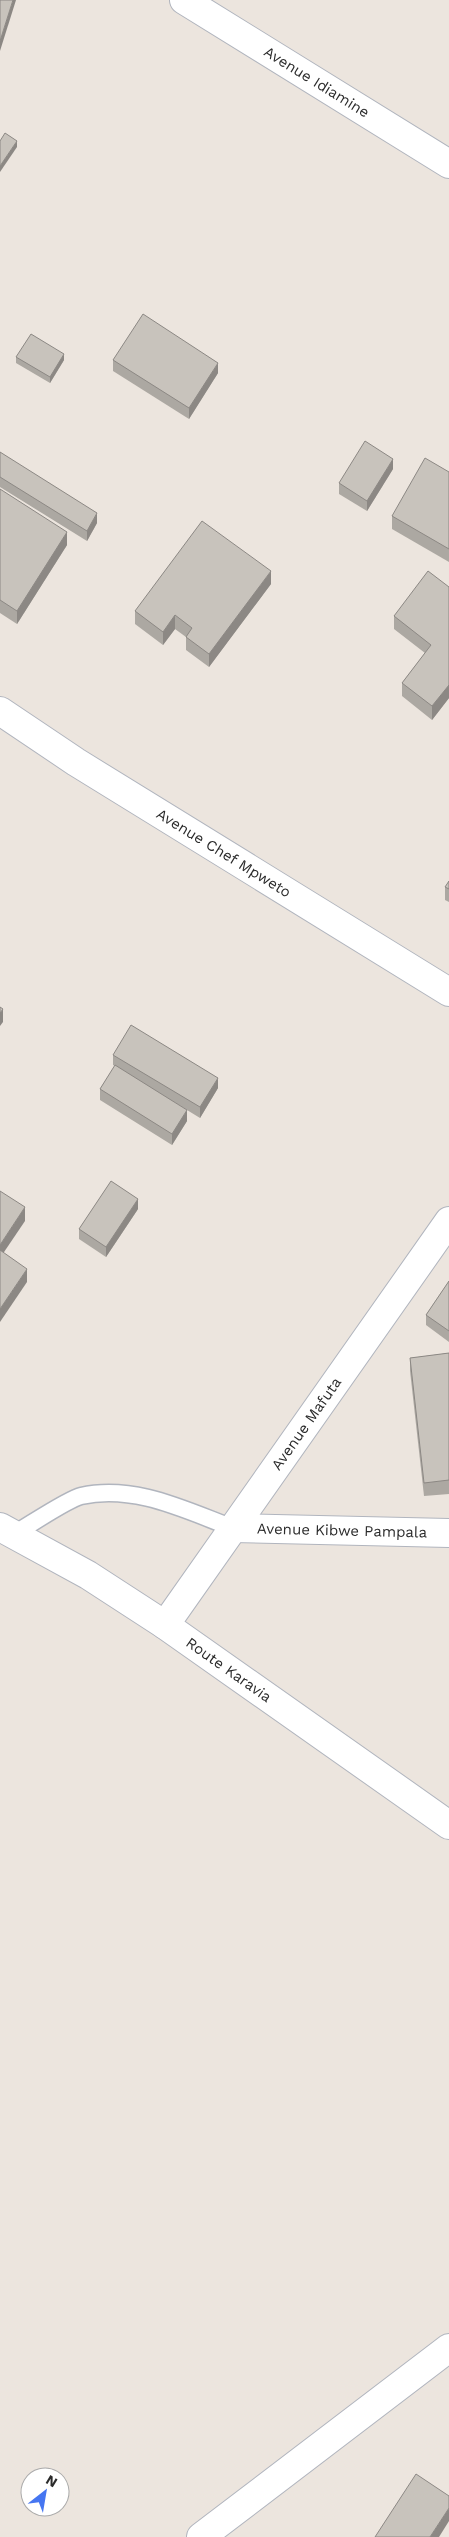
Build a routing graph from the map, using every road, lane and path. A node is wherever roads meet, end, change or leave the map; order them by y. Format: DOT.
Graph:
graph roads {
  1 [pos="184,0"];
  2 [pos="449,164"];
  3 [pos="0,712"];
  4 [pos="449,992"];
  5 [pos="449,1221"];
  6 [pos="233,1528"];
  7 [pos="7,1531"];
  8 [pos="449,1533"];
  9 [pos="165,1625"];
  10 [pos="449,1825"];
  11 [pos="449,2348"];
  12 [pos="201,2537"];
  1 -- 2 [label="street, Avenue Idiamine"];
  3 -- 4 [label="street, Avenue Chef Mpweto"];
  5 -- 6 [label="street, Avenue Mafuta"];
  6 -- 7 [label="lane"];
  6 -- 8 [label="street, Avenue Kibwe Pampala"];
  6 -- 9 [label="street, Avenue Mafuta"];
  7 -- 9 [label="street, Route Karavia"];
  9 -- 10 [label="street, Route Karavia"];
  11 -- 12 [label="street"];
}
